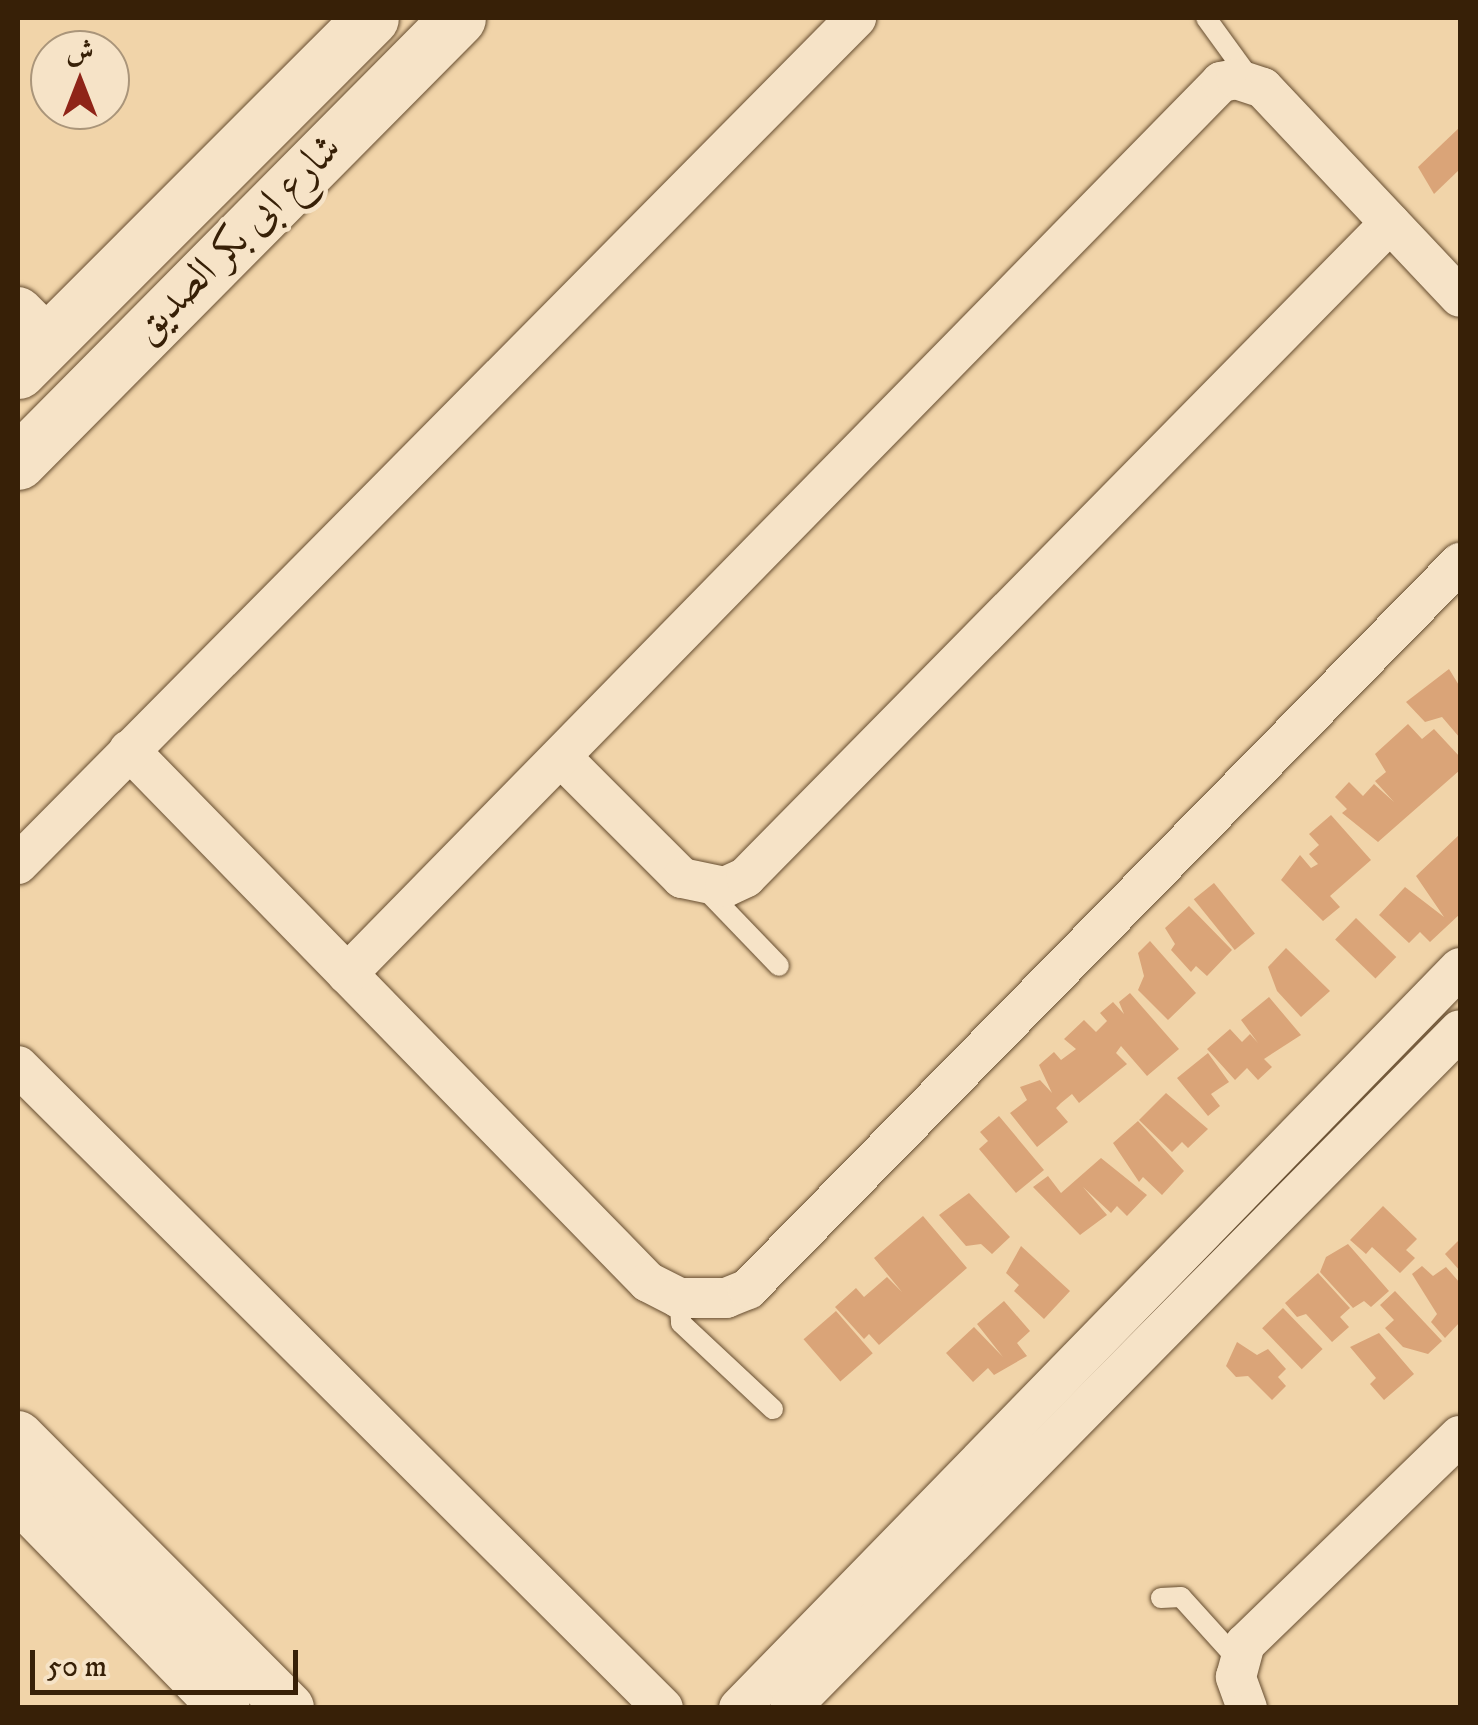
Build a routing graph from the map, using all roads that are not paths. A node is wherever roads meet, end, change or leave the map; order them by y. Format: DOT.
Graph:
graph roads {
  1 [pos="371,18"];
  2 [pos="458,18"];
  3 [pos="856,18"];
  4 [pos="1206,18"];
  5 [pos="1252,82"];
  6 [pos="1390,223"];
  7 [pos="1460,297"];
  8 [pos="27,342"];
  9 [pos="18,462"];
  10 [pos="1460,563"];
  11 [pos="129,750"];
  12 [pos="561,757"];
  13 [pos="18,864"];
  14 [pos="702,887"];
  15 [pos="779,966"];
  16 [pos="1460,968"];
  17 [pos="347,974"];
  18 [pos="1460,1030"];
  19 [pos="18,1066"];
  20 [pos="680,1298"];
  21 [pos="773,1409"];
  22 [pos="18,1436"];
  23 [pos="1460,1436"];
  24 [pos="18,1496"];
  25 [pos="1160,1598"];
  26 [pos="1238,1660"];
  27 [pos="225,1708"];
  28 [pos="289,1708"];
  29 [pos="663,1708"];
  30 [pos="739,1708"];
  31 [pos="790,1708"];
  32 [pos="1247,1708"];
  1 -- 8 [label="main road, شارع ابى بكر الصديق"];
  2 -- 9 [label="main road, شارع ابى بكر الصديق"];
  3 -- 11 [label="street"];
  4 -- 5 [label="lane"];
  5 -- 6 [label="street"];
  5 -- 12 [label="street"];
  6 -- 7 [label="street"];
  6 -- 14 [label="street"];
  10 -- 20 [label="street"];
  11 -- 13 [label="street"];
  11 -- 17 [label="street"];
  12 -- 14 [label="street"];
  12 -- 17 [label="street"];
  14 -- 15 [label="lane"];
  16 -- 30 [label="street"];
  17 -- 20 [label="street"];
  18 -- 31 [label="street"];
  19 -- 29 [label="street"];
  20 -- 21 [label="lane"];
  22 -- 28 [label="street"];
  23 -- 26 [label="street"];
  24 -- 27 [label="street"];
  25 -- 26 [label="lane"];
  26 -- 32 [label="street"];
}
